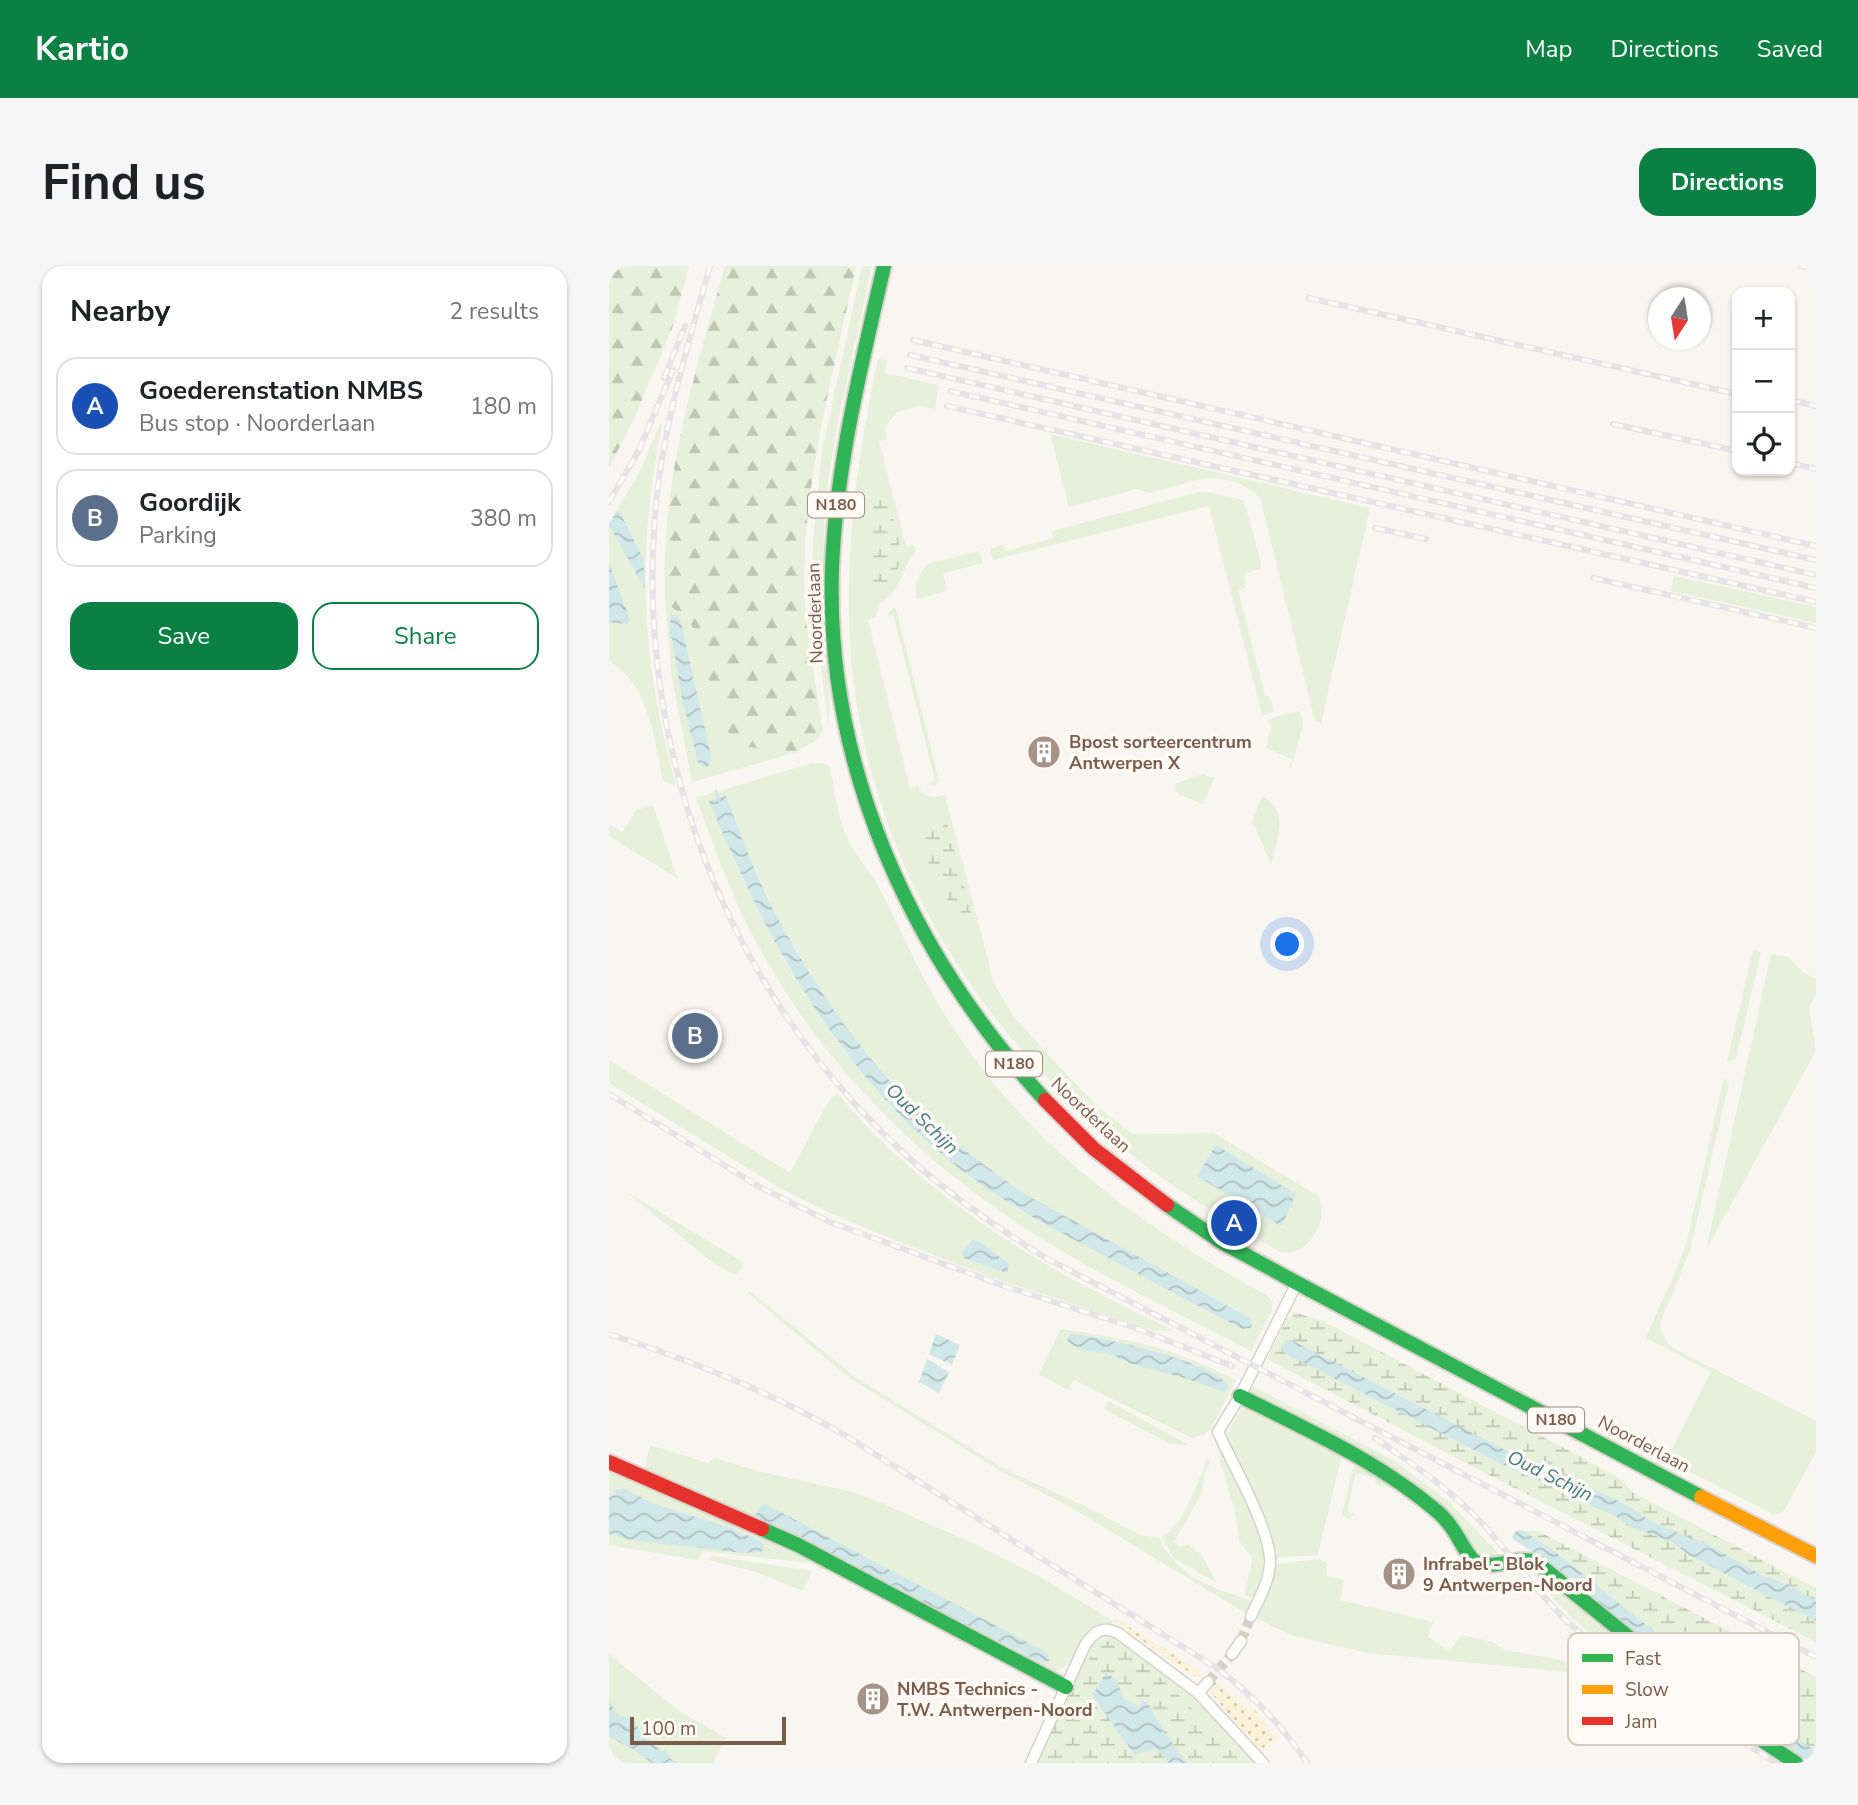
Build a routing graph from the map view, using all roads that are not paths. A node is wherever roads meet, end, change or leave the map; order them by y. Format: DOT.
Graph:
graph roads {
  1 [pos="884,266"];
  2 [pos="1297,1283"];
  3 [pos="1240,1396"];
  4 [pos="609,1462"];
  5 [pos="1816,1556"];
  6 [pos="1251,1616"];
  7 [pos="1624,1633"];
  8 [pos="1241,1642"];
  9 [pos="1233,1654"];
  10 [pos="1208,1682"];
  11 [pos="1066,1687"];
  12 [pos="1198,1693"];
  13 [pos="1769,1745"];
  14 [pos="1031,1763"];
  15 [pos="1263,1763"];
  16 [pos="1796,1763"];
  1 -- 2 [label="main road, Noorderlaan / N180"];
  2 -- 3 [label="street"];
  2 -- 5 [label="main road, Noorderlaan / N180"];
  3 -- 6 [label="street"];
  3 -- 7 [label="main road"];
  4 -- 11 [label="main road"];
  8 -- 9 [label="street"];
  10 -- 12 [label="street"];
  11 -- 12 [label="street"];
  11 -- 14 [label="street"];
  12 -- 15 [label="street"];
  13 -- 16 [label="main road"];
}
